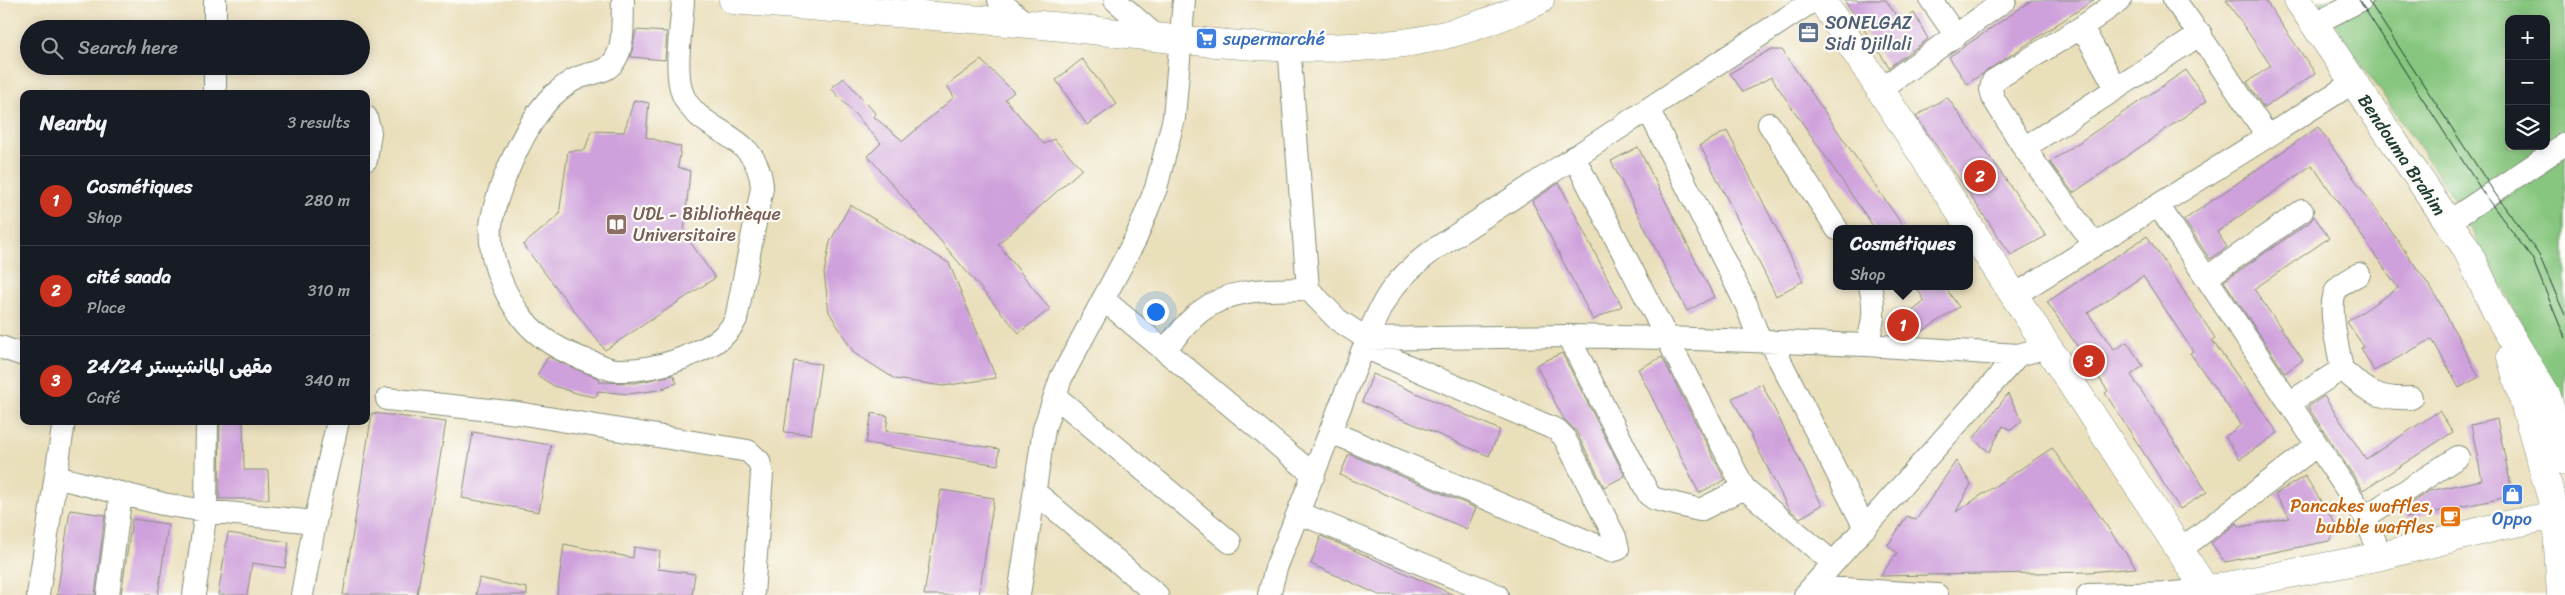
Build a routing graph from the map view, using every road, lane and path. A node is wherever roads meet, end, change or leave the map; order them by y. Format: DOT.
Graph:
graph roads {
  1 [pos="215,0"];
  2 [pos="623,0"];
  3 [pos="683,0"];
  4 [pos="734,0"];
  5 [pos="999,0"];
  6 [pos="1115,0"];
  7 [pos="1184,0"];
  8 [pos="1540,0"];
  9 [pos="1814,0"];
  10 [pos="1822,0"];
  11 [pos="1931,0"];
  12 [pos="2005,0"];
  13 [pos="2120,0"];
  14 [pos="2174,0"];
  15 [pos="2298,0"];
  16 [pos="2360,0"];
  17 [pos="902,7"];
  18 [pos="215,20"];
  19 [pos="1026,24"];
  20 [pos="2314,24"];
  21 [pos="2082,27"];
  22 [pos="2201,34"];
  23 [pos="1956,36"];
  24 [pos="1169,38"];
  25 [pos="1289,46"];
  26 [pos="215,75"];
  27 [pos="2354,82"];
  28 [pos="2116,88"];
  29 [pos="1881,89"];
  30 [pos="215,90"];
  31 [pos="1648,109"];
  32 [pos="1769,124"];
  33 [pos="2268,136"];
  34 [pos="2565,144"];
  35 [pos="2024,148"];
  36 [pos="1574,157"];
  37 [pos="2158,205"];
  38 [pos="2302,211"];
  39 [pos="2447,223"];
  40 [pos="1834,225"];
  41 [pos="1969,225"];
  42 [pos="1973,231"];
  43 [pos="2095,245"];
  44 [pos="2359,274"];
  45 [pos="2206,278"];
  46 [pos="1308,289"];
  47 [pos="1871,290"];
  48 [pos="2014,295"];
  49 [pos="1103,299"];
  50 [pos="2498,315"];
  51 [pos="1568,336"];
  52 [pos="1665,338"];
  53 [pos="1765,341"];
  54 [pos="1365,343"];
  55 [pos="1868,345"];
  56 [pos="0,347"];
  57 [pos="2048,347"];
  58 [pos="1164,350"];
  59 [pos="20,354"];
  60 [pos="2018,355"];
  61 [pos="2342,369"];
  62 [pos="1055,396"];
  63 [pos="2411,398"];
  64 [pos="387,399"];
  65 [pos="2289,403"];
  66 [pos="63,425"];
  67 [pos="207,425"];
  68 [pos="337,425"];
  69 [pos="1331,432"];
  70 [pos="2317,445"];
  71 [pos="2458,457"];
  72 [pos="2565,461"];
  73 [pos="1314,475"];
  74 [pos="56,477"];
  75 [pos="1744,488"];
  76 [pos="1035,492"];
  77 [pos="121,493"];
  78 [pos="206,511"];
  79 [pos="1299,514"];
  80 [pos="2560,514"];
  81 [pos="2365,517"];
  82 [pos="315,522"];
  83 [pos="1865,528"];
  84 [pos="1230,542"];
  85 [pos="2180,550"];
  86 [pos="2381,556"];
  87 [pos="1834,563"];
  88 [pos="1809,591"];
  89 [pos="2208,592"];
  90 [pos="1021,594"];
  91 [pos="38,595"];
  92 [pos="108,595"];
  93 [pos="194,595"];
  94 [pos="302,595"];
  95 [pos="753,595"];
  96 [pos="1157,595"];
  97 [pos="1269,595"];
  98 [pos="1497,595"];
  99 [pos="1937,595"];
  100 [pos="2088,595"];
  101 [pos="2561,595"];
  1 -- 18 [label="street"];
  2 -- 3 [label="street"];
  4 -- 17 [label="main road"];
  5 -- 19 [label="street"];
  6 -- 24 [label="street"];
  7 -- 24 [label="street"];
  8 -- 25 [label="main road"];
  9 -- 31 [label="street"];
  10 -- 29 [label="main road"];
  11 -- 23 [label="street"];
  12 -- 23 [label="street"];
  13 -- 21 [label="street"];
  14 -- 22 [label="street"];
  15 -- 20 [label="main road, Bendouma Brahim"];
  16 -- 20 [label="street"];
  17 -- 19 [label="main road"];
  19 -- 24 [label="main road"];
  20 -- 27 [label="main road, Bendouma Brahim"];
  21 -- 28 [label="street"];
  21 -- 35 [label="street"];
  22 -- 28 [label="street"];
  22 -- 33 [label="street"];
  23 -- 29 [label="street"];
  24 -- 25 [label="main road"];
  24 -- 49 [label="street"];
  25 -- 46 [label="street"];
  26 -- 30 [label="street"];
  27 -- 33 [label="street"];
  27 -- 39 [label="main road, Bendouma Brahim"];
  28 -- 35 [label="street"];
  29 -- 41 [label="main road"];
  31 -- 36 [label="street"];
  31 -- 53 [label="street"];
  32 -- 40 [label="street"];
  33 -- 37 [label="street"];
  34 -- 39 [label="street"];
  35 -- 43 [label="street"];
  36 -- 52 [label="street"];
  36 -- 54 [label="street"];
  37 -- 43 [label="street"];
  37 -- 45 [label="street"];
  38 -- 45 [label="street"];
  39 -- 50 [label="main road, Bendouma Brahim"];
  42 -- 48 [label="main road"];
  43 -- 48 [label="street"];
  44 -- 61 [label="street"];
  45 -- 65 [label="street"];
  46 -- 54 [label="street"];
  46 -- 58 [label="street"];
  47 -- 55 [label="street"];
  48 -- 57 [label="main road"];
  49 -- 58 [label="street"];
  49 -- 62 [label="street"];
  50 -- 72 [label="main road, Bendouma Brahim"];
  50 -- 80 [label="main road, Bendouma Brahim"];
  51 -- 52 [label="street"];
  51 -- 54 [label="street"];
  51 -- 75 [label="street"];
  52 -- 53 [label="street"];
  52 -- 75 [label="street"];
  53 -- 55 [label="street"];
  53 -- 83 [label="street"];
  54 -- 69 [label="street"];
  54 -- 69 [label="street"];
  55 -- 60 [label="street"];
  56 -- 59 [label="street"];
  57 -- 60 [label="street"];
  57 -- 85 [label="main road"];
  58 -- 73 [label="street"];
  60 -- 83 [label="street"];
  61 -- 63 [label="street"];
  61 -- 65 [label="street"];
  62 -- 76 [label="street"];
  62 -- 84 [label="street"];
  64 -- 95 [label="street"];
  65 -- 70 [label="street"];
  66 -- 74 [label="street"];
  67 -- 78 [label="street"];
  68 -- 82 [label="street"];
  69 -- 73 [label="street"];
  70 -- 81 [label="street"];
  70 -- 85 [label="street"];
  71 -- 81 [label="street"];
  73 -- 79 [label="street"];
  74 -- 77 [label="street"];
  74 -- 91 [label="street"];
  75 -- 87 [label="street"];
  76 -- 90 [label="street"];
  76 -- 96 [label="street"];
  77 -- 78 [label="street"];
  77 -- 92 [label="street"];
  78 -- 82 [label="street"];
  78 -- 93 [label="street"];
  79 -- 97 [label="street"];
  79 -- 98 [label="street"];
  80 -- 86 [label="main road"];
  80 -- 101 [label="main road, Bendouma Brahim"];
  81 -- 86 [label="street"];
  82 -- 94 [label="street"];
  83 -- 87 [label="street"];
  85 -- 89 [label="main road"];
  86 -- 89 [label="main road"];
  87 -- 88 [label="street"];
  88 -- 99 [label="street"];
  89 -- 100 [label="street"];
}
